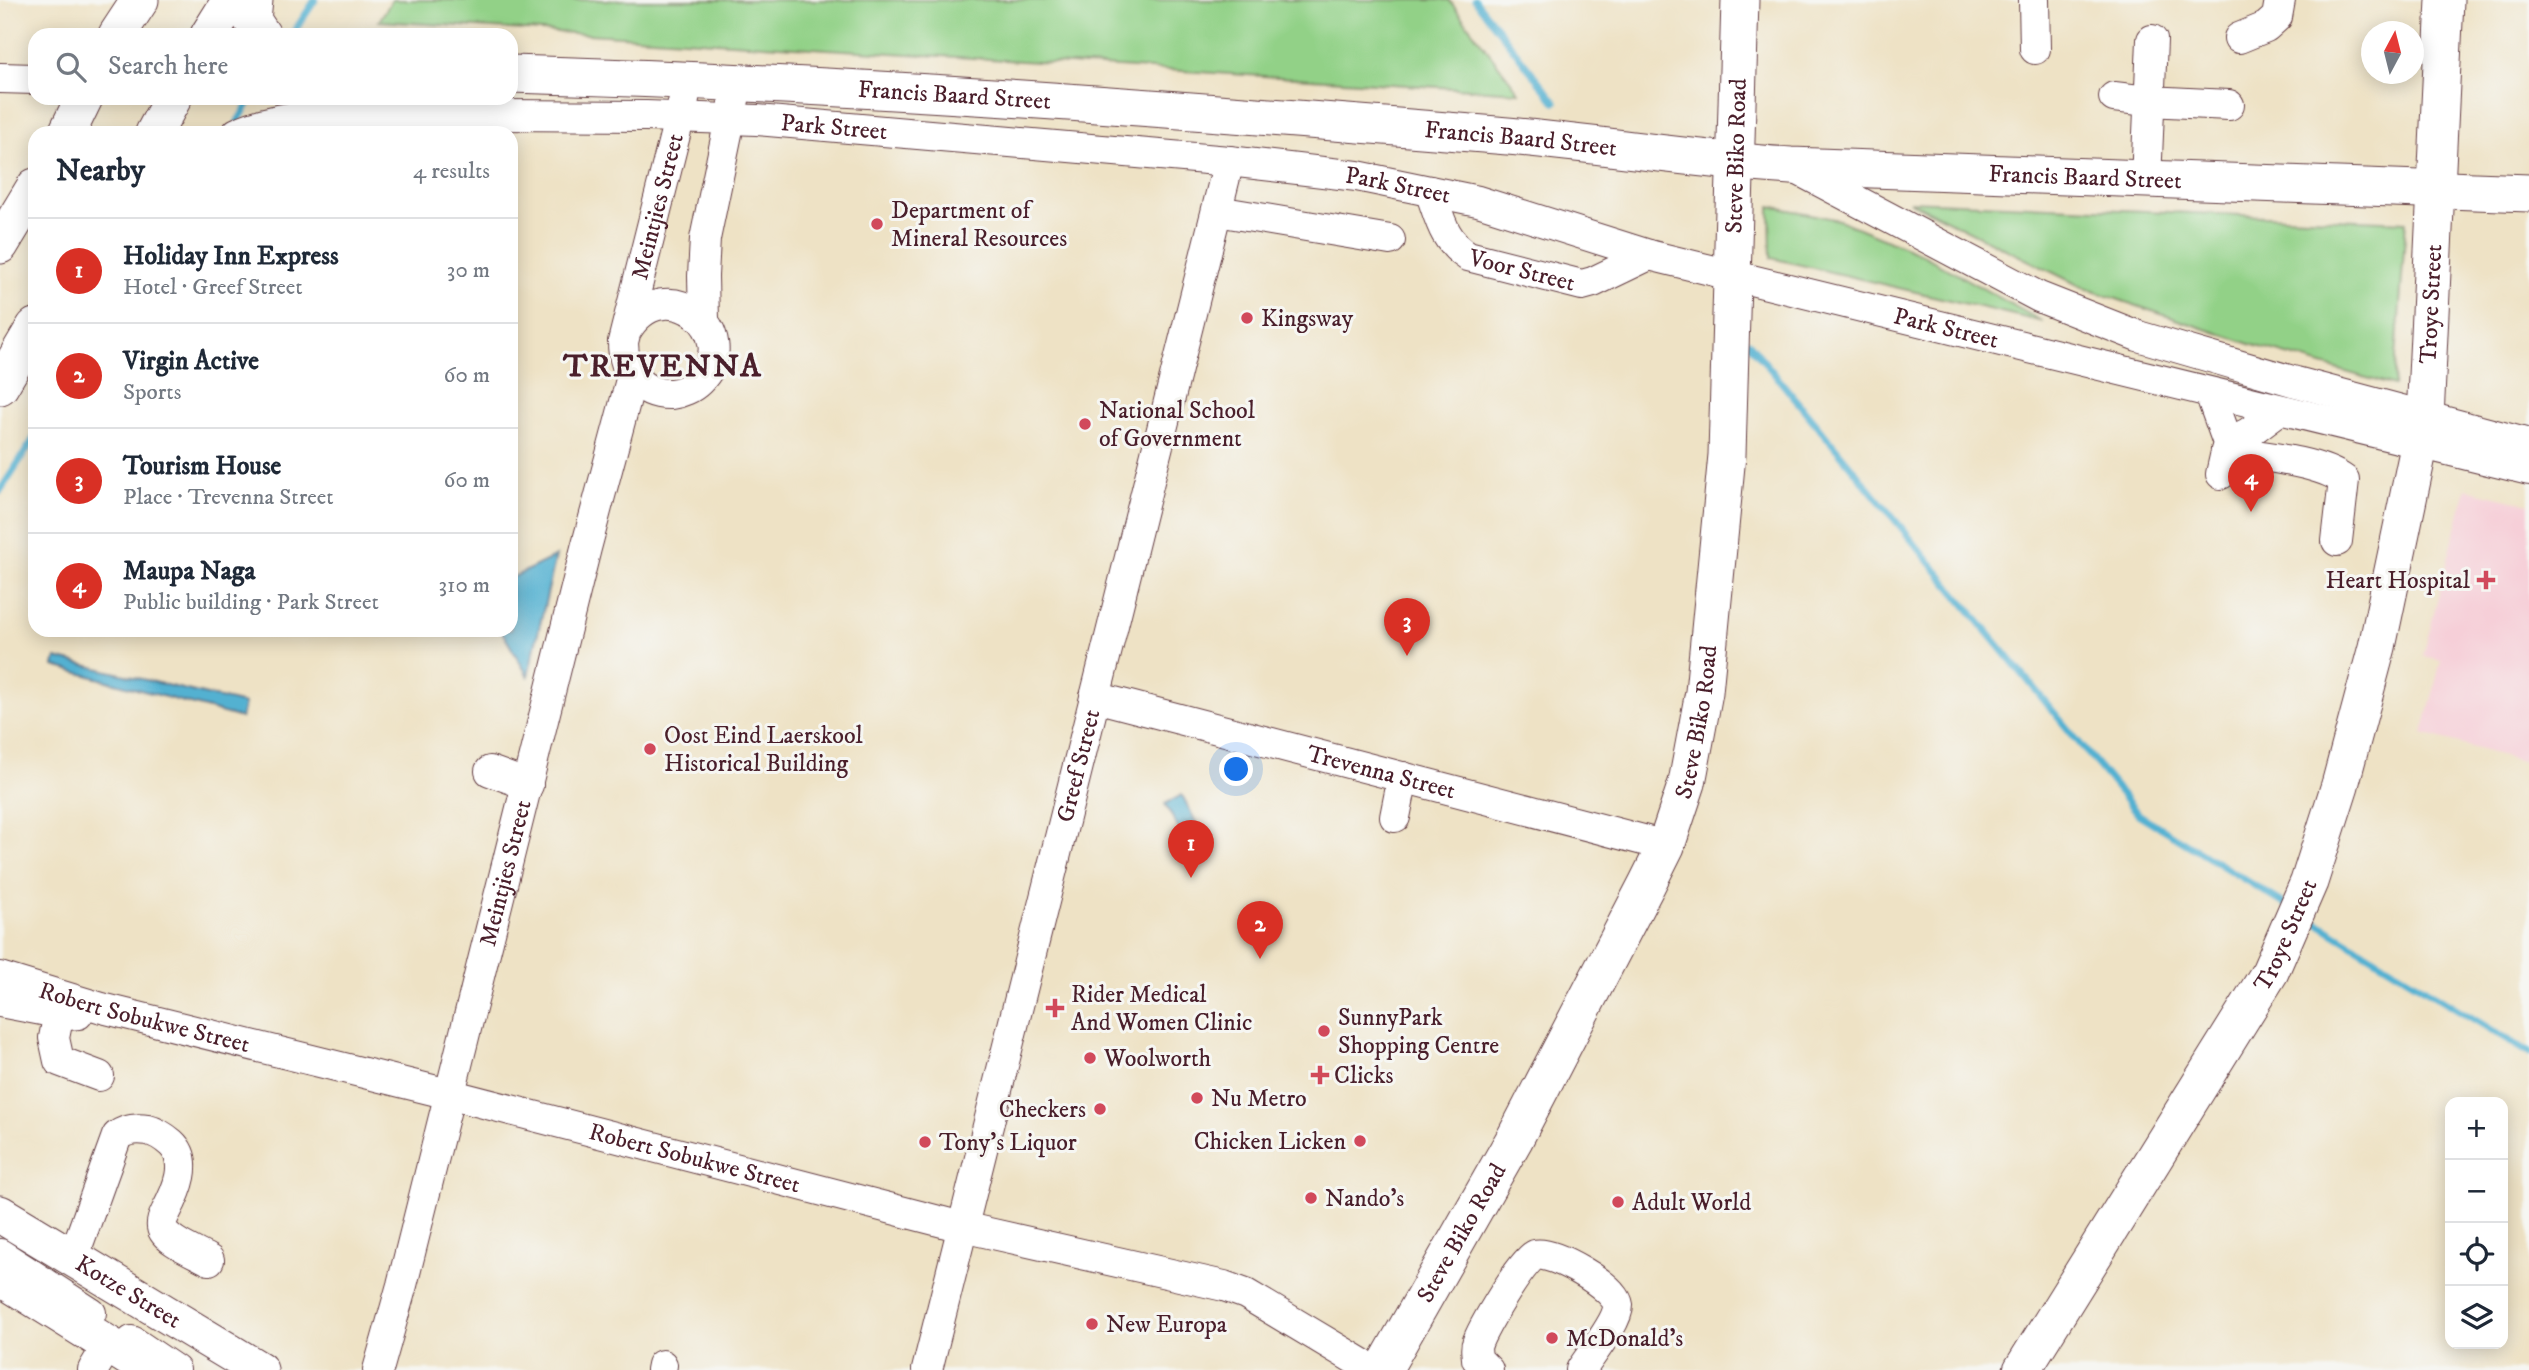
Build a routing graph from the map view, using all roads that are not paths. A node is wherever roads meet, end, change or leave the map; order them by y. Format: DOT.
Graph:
graph roads {
  1 [pos="140,0"];
  2 [pos="231,0"];
  3 [pos="1740,0"];
  4 [pos="2035,0"];
  5 [pos="2280,0"];
  6 [pos="2445,0"];
  7 [pos="122,28"];
  8 [pos="213,28"];
  9 [pos="2239,37"];
  10 [pos="2148,39"];
  11 [pos="2035,49"];
  12 [pos="518,74"];
  13 [pos="0,78"];
  14 [pos="28,79"];
  15 [pos="689,81"];
  16 [pos="737,82"];
  17 [pos="2114,97"];
  18 [pos="2148,101"];
  19 [pos="81,105"];
  20 [pos="169,105"];
  21 [pos="2229,105"];
  22 [pos="680,117"];
  23 [pos="730,119"];
  24 [pos="70,126"];
  25 [pos="157,126"];
  26 [pos="253,126"];
  27 [pos="1229,161"];
  28 [pos="1737,163"];
  29 [pos="1791,166"];
  30 [pos="2146,181"];
  31 [pos="2436,188"];
  32 [pos="1430,191"];
  33 [pos="2529,193"];
  34 [pos="28,199"];
  35 [pos="1217,211"];
  36 [pos="1390,240"];
  37 [pos="0,245"];
  38 [pos="1649,255"];
  39 [pos="1732,276"];
  40 [pos="704,321"];
  41 [pos="626,331"];
  42 [pos="28,339"];
  43 [pos="632,376"];
  44 [pos="0,386"];
  45 [pos="2210,393"];
  46 [pos="2278,410"];
  47 [pos="2422,431"];
  48 [pos="2529,444"];
  49 [pos="2225,456"];
  50 [pos="2529,470"];
  51 [pos="2337,541"];
  52 [pos="1095,697"];
  53 [pos="490,772"];
  54 [pos="1403,777"];
  55 [pos="528,785"];
  56 [pos="1395,817"];
  57 [pos="1666,846"];
  58 [pos="0,978"];
  59 [pos="0,1002"];
  60 [pos="102,1007"];
  61 [pos="58,1013"];
  62 [pos="99,1076"];
  63 [pos="449,1094"];
  64 [pos="0,1214"];
  65 [pos="962,1227"];
  66 [pos="0,1228"];
  67 [pos="0,1254"];
  68 [pos="73,1258"];
  69 [pos="209,1260"];
  70 [pos="0,1277"];
  71 [pos="100,1357"];
  72 [pos="149,1370"];
  73 [pos="175,1370"];
  74 [pos="240,1370"];
  75 [pos="259,1370"];
  76 [pos="379,1370"];
  77 [pos="927,1370"];
  78 [pos="1373,1370"];
  79 [pos="1383,1370"];
  80 [pos="1488,1370"];
  81 [pos="1581,1370"];
  82 [pos="2022,1370"];
  1 -- 7 [label="main road"];
  2 -- 8 [label="main road"];
  3 -- 28 [label="main road, Steve Biko Road"];
  4 -- 11 [label="street"];
  5 -- 9 [label="street"];
  6 -- 31 [label="main road, Troye Street"];
  10 -- 18 [label="street"];
  12 -- 15 [label="main road, Francis Baard Street"];
  13 -- 14 [label="street"];
  15 -- 16 [label="main road, Francis Baard Street"];
  15 -- 22 [label="street, Meintjies Street"];
  16 -- 23 [label="street"];
  16 -- 28 [label="main road, Francis Baard Street"];
  17 -- 18 [label="street"];
  18 -- 21 [label="street"];
  18 -- 30 [label="street"];
  19 -- 24 [label="main road"];
  20 -- 25 [label="main road"];
  22 -- 23 [label="street, Park Street"];
  22 -- 26 [label="street, Park Street"];
  22 -- 41 [label="street, Meintjies Street"];
  23 -- 27 [label="street, Park Street"];
  23 -- 40 [label="street"];
  27 -- 32 [label="street, Park Street"];
  27 -- 35 [label="street, Greef Street"];
  28 -- 29 [label="main road, Francis Baard Street"];
  28 -- 39 [label="main road, Steve Biko Road"];
  29 -- 30 [label="main road, Francis Baard Street"];
  29 -- 47 [label="street, Park Street"];
  30 -- 31 [label="main road, Francis Baard Street"];
  31 -- 33 [label="main road, Francis Baard Street"];
  31 -- 47 [label="main road, Troye Street"];
  32 -- 38 [label="street, Park Street"];
  32 -- 38 [label="street, Voor Street"];
  34 -- 37 [label="main road"];
  35 -- 36 [label="street"];
  35 -- 52 [label="street, Greef Street"];
  38 -- 39 [label="street, Park Street"];
  39 -- 45 [label="street, Park Street"];
  39 -- 57 [label="main road, Steve Biko Road"];
  40 -- 41 [label="street"];
  40 -- 43 [label="street"];
  41 -- 43 [label="street"];
  42 -- 44 [label="main road"];
  43 -- 55 [label="street, Meintjies Street"];
  45 -- 46 [label="street, Park Street"];
  45 -- 49 [label="street"];
  46 -- 47 [label="street, Park Street"];
  46 -- 49 [label="street"];
  47 -- 48 [label="street, Park Street"];
  47 -- 50 [label="street, Park Street"];
  47 -- 82 [label="main road, Troye Street"];
  49 -- 51 [label="street"];
  52 -- 54 [label="street, Trevenna Street"];
  52 -- 65 [label="street, Greef Street"];
  53 -- 55 [label="street"];
  54 -- 56 [label="street"];
  54 -- 57 [label="street, Trevenna Street"];
  55 -- 63 [label="street, Meintjies Street"];
  57 -- 79 [label="main road, Steve Biko Road"];
  58 -- 60 [label="street, Robert Sobukwe Street"];
  59 -- 61 [label="street"];
  60 -- 61 [label="street"];
  60 -- 63 [label="street, Robert Sobukwe Street"];
  61 -- 62 [label="street"];
  63 -- 65 [label="street, Robert Sobukwe Street"];
  63 -- 76 [label="street, Meintjies Street"];
  64 -- 68 [label="main road, Kotze Street"];
  65 -- 77 [label="street, Greef Street"];
  65 -- 78 [label="street, Robert Sobukwe Street"];
  66 -- 74 [label="street, Kotze Street"];
  67 -- 73 [label="street, Kotze Street"];
  68 -- 69 [label="street"];
  68 -- 75 [label="main road, Kotze Street"];
  70 -- 71 [label="main road"];
  71 -- 72 [label="main road"];
  80 -- 81 [label="street"];
}
